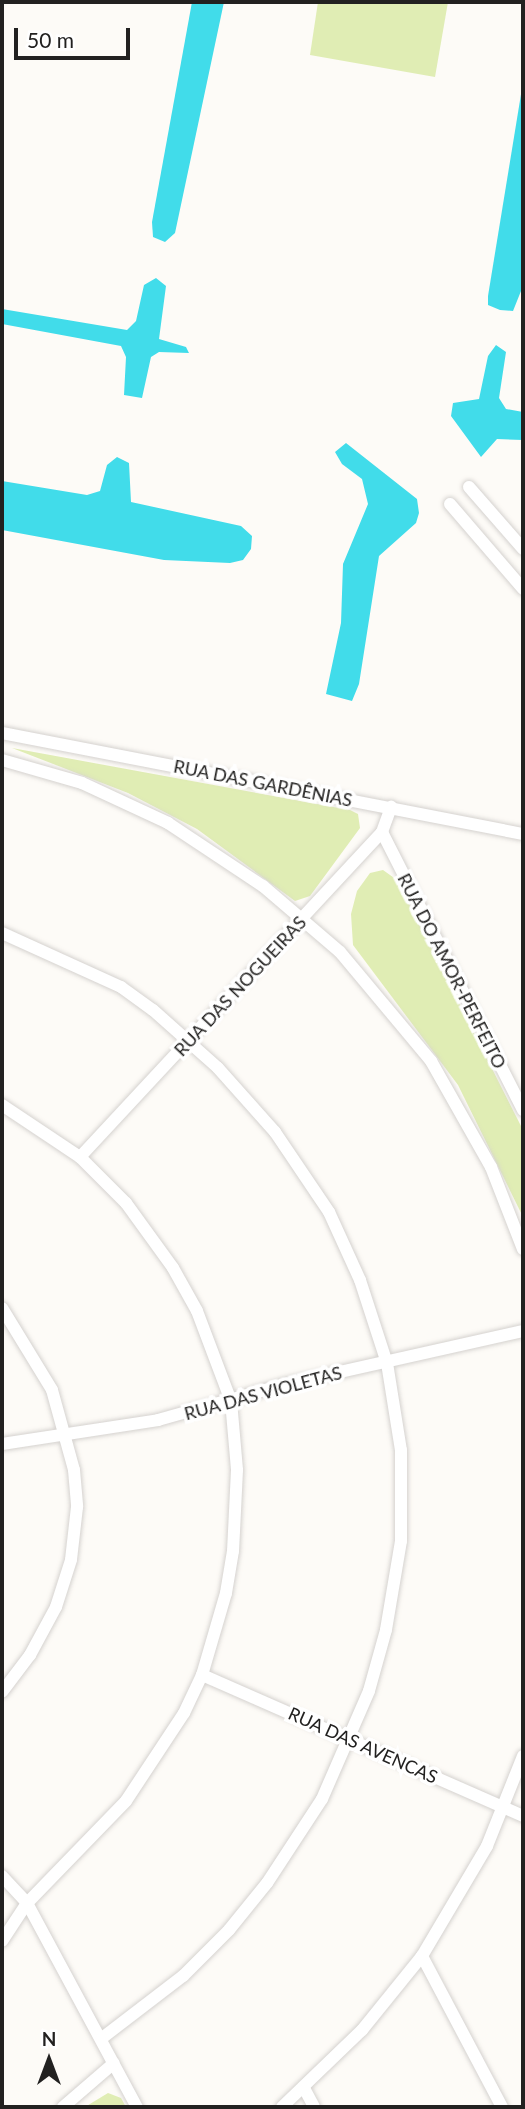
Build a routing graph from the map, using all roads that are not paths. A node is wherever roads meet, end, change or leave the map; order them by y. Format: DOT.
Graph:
graph roads {
  1 [pos="469,487"];
  2 [pos="450,505"];
  3 [pos="523,549"];
  4 [pos="523,589"];
  5 [pos="2,733"];
  6 [pos="2,760"];
  7 [pos="391,807"];
  8 [pos="382,832"];
  9 [pos="523,834"];
  10 [pos="304,919"];
  11 [pos="2,933"];
  12 [pos="190,1041"];
  13 [pos="2,1105"];
  14 [pos="523,1110"];
  15 [pos="80,1157"];
  16 [pos="523,1249"];
  17 [pos="2,1308"];
  18 [pos="523,1331"];
  19 [pos="387,1363"];
  20 [pos="231,1401"];
  21 [pos="66,1432"];
  22 [pos="2,1444"];
  23 [pos="202,1675"];
  24 [pos="2,1692"];
  25 [pos="350,1739"];
  26 [pos="523,1756"];
  27 [pos="504,1808"];
  28 [pos="523,1816"];
  29 [pos="2,1876"];
  30 [pos="27,1903"];
  31 [pos="2,1941"];
  32 [pos="422,1956"];
  33 [pos="101,2039"];
  34 [pos="114,2063"];
  35 [pos="304,2088"];
  36 [pos="63,2107"];
  37 [pos="138,2107"];
  38 [pos="282,2107"];
  39 [pos="314,2107"];
  40 [pos="502,2107"];
  1 -- 3 [label="street"];
  2 -- 4 [label="street"];
  5 -- 7 [label="street, RUA DAS GARDÊNIAS"];
  6 -- 10 [label="street"];
  7 -- 8 [label="street, RUA DAS NOGUEIRAS"];
  7 -- 9 [label="street, RUA DAS GARDÊNIAS"];
  8 -- 10 [label="street, RUA DAS NOGUEIRAS"];
  8 -- 14 [label="street, RUA DO AMOR-PERFEITO"];
  10 -- 12 [label="street, RUA DAS NOGUEIRAS"];
  10 -- 16 [label="street"];
  11 -- 12 [label="street"];
  12 -- 15 [label="street, RUA DAS NOGUEIRAS"];
  12 -- 19 [label="street"];
  13 -- 15 [label="street"];
  15 -- 20 [label="street"];
  17 -- 21 [label="street"];
  18 -- 19 [label="street, RUA DAS VIOLETAS"];
  19 -- 20 [label="street, RUA DAS VIOLETAS"];
  19 -- 25 [label="street"];
  20 -- 21 [label="street, RUA DAS VIOLETAS"];
  20 -- 23 [label="street"];
  21 -- 22 [label="street, RUA DAS VIOLETAS"];
  21 -- 24 [label="street"];
  23 -- 25 [label="street, RUA DAS AVENCAS"];
  23 -- 30 [label="street"];
  25 -- 27 [label="street, RUA DAS AVENCAS"];
  25 -- 33 [label="street"];
  26 -- 27 [label="street"];
  27 -- 28 [label="street, RUA DAS AVENCAS"];
  27 -- 32 [label="street"];
  29 -- 30 [label="street"];
  30 -- 31 [label="street"];
  30 -- 33 [label="street"];
  32 -- 35 [label="street"];
  32 -- 40 [label="street"];
  33 -- 34 [label="street"];
  34 -- 36 [label="street"];
  34 -- 37 [label="street"];
  35 -- 38 [label="street"];
  35 -- 39 [label="street"];
}
